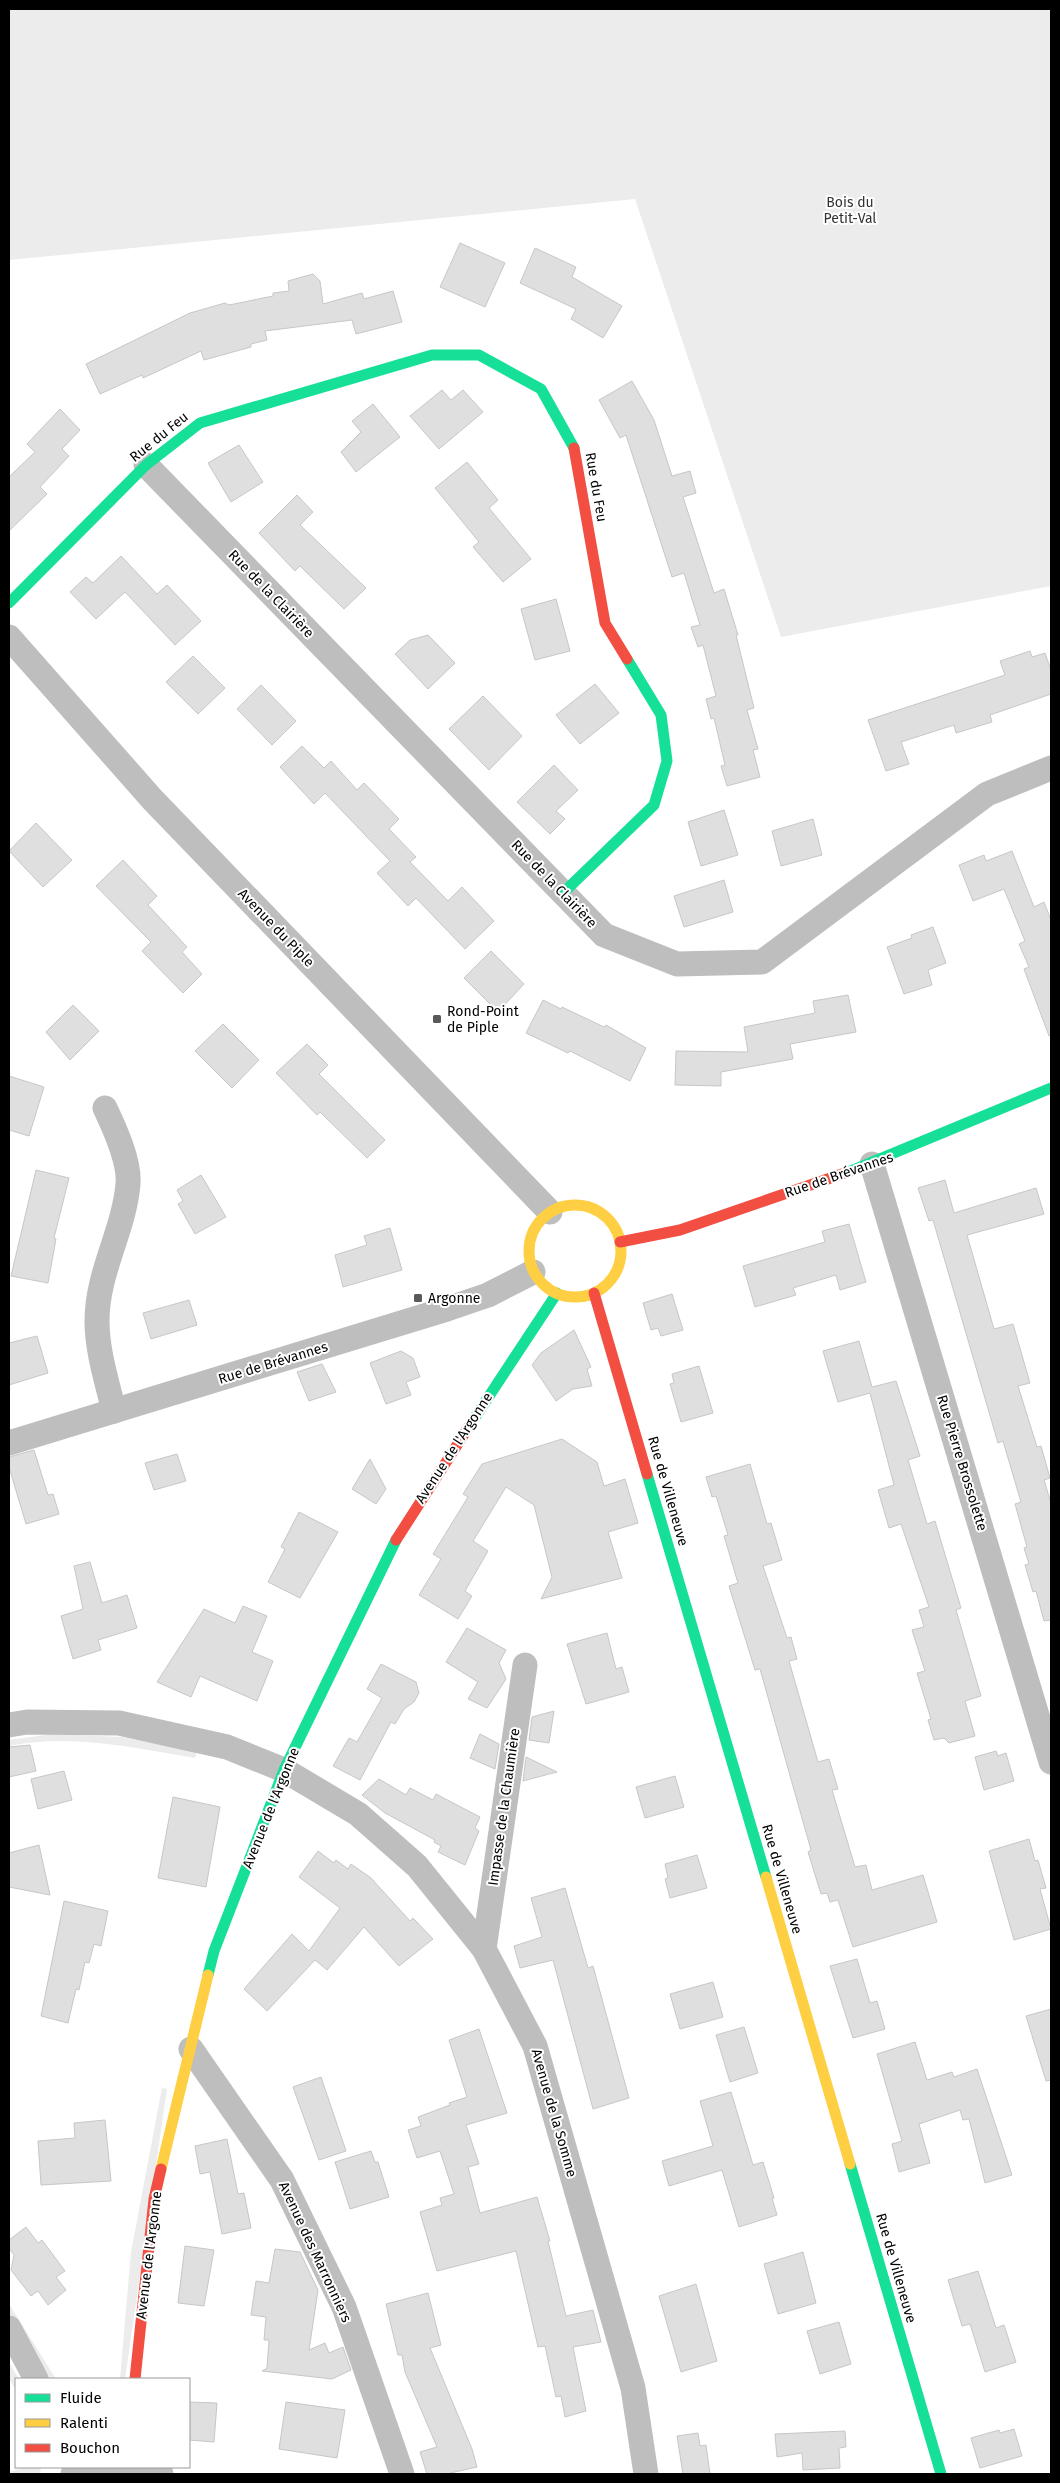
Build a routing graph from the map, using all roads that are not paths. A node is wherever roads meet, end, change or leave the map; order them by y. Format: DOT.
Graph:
graph roads {
  1 [pos="146,465"];
  2 [pos="9,603"];
  3 [pos="9,637"];
  4 [pos="1051,769"];
  5 [pos="563,894"];
  6 [pos="1051,1088"];
  7 [pos="105,1108"];
  8 [pos="872,1164"];
  9 [pos="550,1212"];
  10 [pos="620,1242"];
  11 [pos="533,1272"];
  12 [pos="556,1293"];
  13 [pos="594,1293"];
  14 [pos="114,1411"];
  15 [pos="9,1443"];
  16 [pos="525,1665"];
  17 [pos="9,1725"];
  18 [pos="1051,1762"];
  19 [pos="284,1770"];
  20 [pos="484,1949"];
  21 [pos="191,2049"];
  22 [pos="9,2328"];
  23 [pos="35,2378"];
  24 [pos="135,2378"];
  25 [pos="126,2468"];
  26 [pos="80,2472"];
  27 [pos="161,2474"];
  28 [pos="402,2474"];
  29 [pos="646,2474"];
  30 [pos="941,2474"];
  1 -- 2 [label="street, Rue du Feu"];
  1 -- 5 [label="street, Rue de la Clairière"];
  1 -- 5 [label="street, Rue du Feu"];
  3 -- 9 [label="street, Avenue du Piple"];
  4 -- 5 [label="street, Rue de la Clairière"];
  6 -- 8 [label="street, Rue de Brévannes"];
  7 -- 14 [label="street"];
  8 -- 10 [label="street, Rue de Brévannes"];
  8 -- 18 [label="street, Rue Pierre Brossolette"];
  9 -- 10 [label="street"];
  9 -- 11 [label="street"];
  10 -- 13 [label="street"];
  11 -- 12 [label="street"];
  11 -- 14 [label="street, Rue de Brévannes"];
  12 -- 13 [label="street"];
  12 -- 19 [label="street, Avenue de l'Argonne"];
  13 -- 30 [label="street, Rue de Villeneuve"];
  14 -- 15 [label="street, Rue de Brévannes"];
  16 -- 20 [label="street, Impasse de la Chaumière"];
  17 -- 19 [label="street, Avenue de la Somme"];
  19 -- 20 [label="street, Avenue de la Somme"];
  19 -- 21 [label="street, Avenue de l'Argonne"];
  20 -- 29 [label="street, Avenue de la Somme"];
  21 -- 24 [label="street, Avenue de l'Argonne"];
  21 -- 28 [label="street, Avenue des Marronniers"];
  22 -- 23 [label="street"];
  25 -- 26 [label="street"];
  25 -- 27 [label="street"];
}
